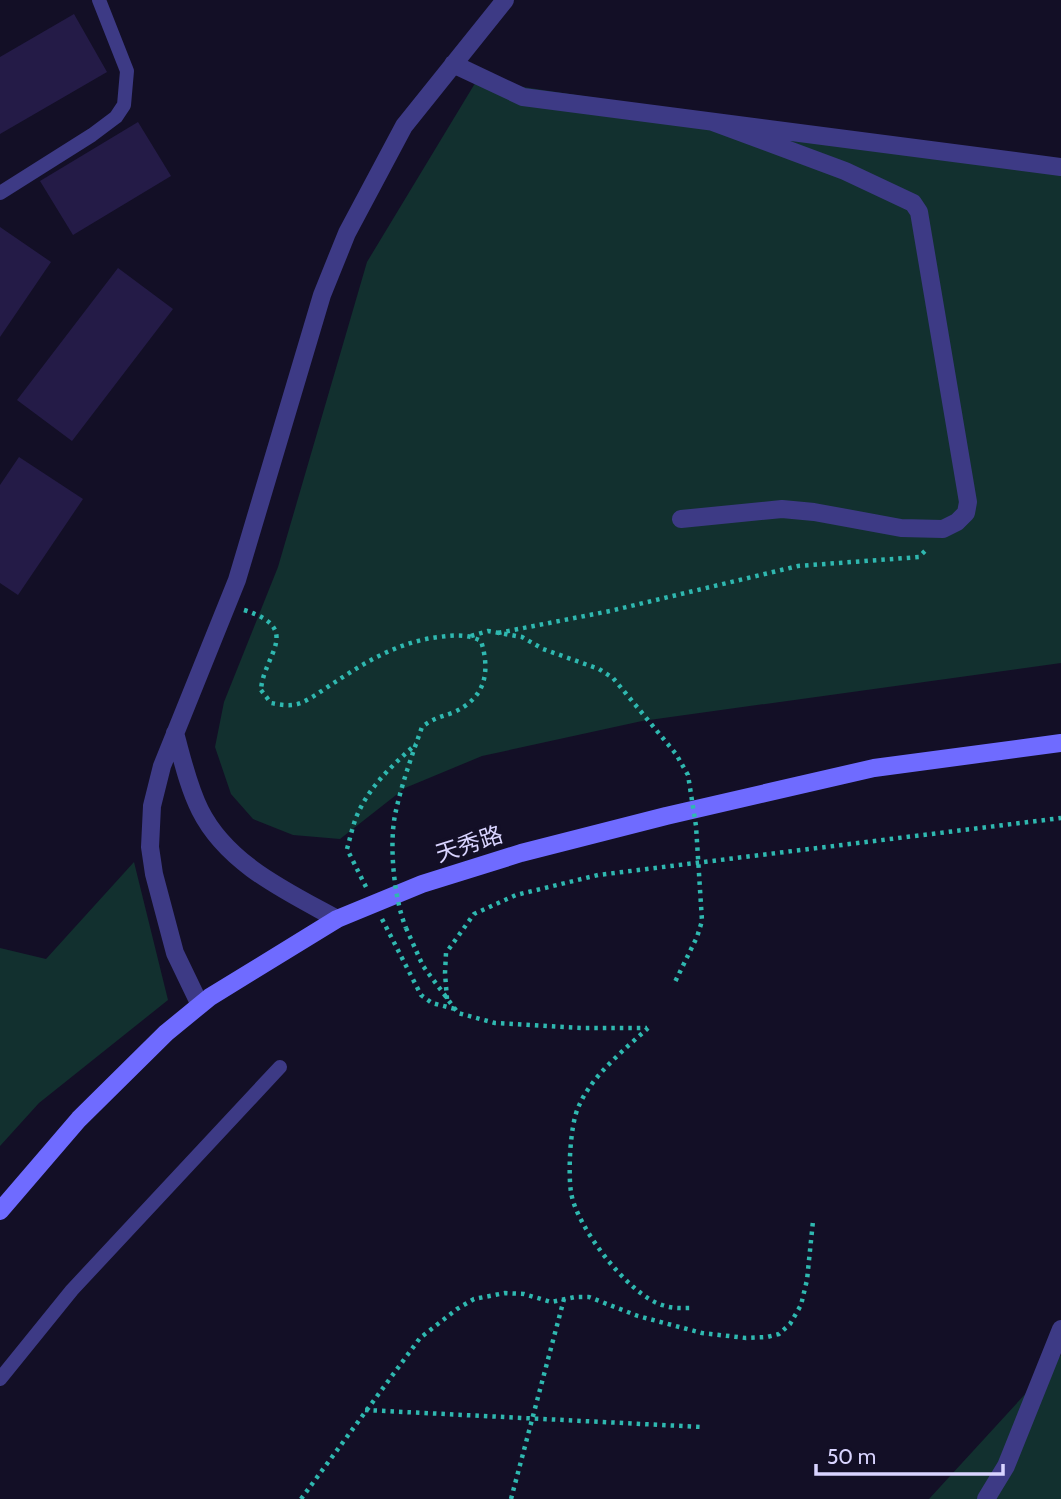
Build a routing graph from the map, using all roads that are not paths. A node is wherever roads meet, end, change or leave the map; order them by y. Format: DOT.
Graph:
graph roads {
  1 [pos="99,0"];
  2 [pos="505,0"];
  3 [pos="453,64"];
  4 [pos="713,122"];
  5 [pos="1061,167"];
  6 [pos="0,193"];
  7 [pos="681,519"];
  8 [pos="175,733"];
  9 [pos="1061,743"];
  10 [pos="337,919"];
  11 [pos="200,1005"];
  12 [pos="280,1067"];
  13 [pos="0,1211"];
  14 [pos="1061,1329"];
  15 [pos="0,1379"];
  16 [pos="986,1499"];
  1 -- 6 [label="lane"];
  2 -- 3 [label="street"];
  3 -- 4 [label="street"];
  3 -- 8 [label="street"];
  4 -- 5 [label="street"];
  4 -- 7 [label="street"];
  8 -- 10 [label="street"];
  8 -- 11 [label="street"];
  9 -- 10 [label="main road, 天秀路"];
  10 -- 11 [label="main road, 天秀路"];
  11 -- 13 [label="main road, 天秀路"];
  12 -- 15 [label="lane"];
  14 -- 16 [label="street"];
}
